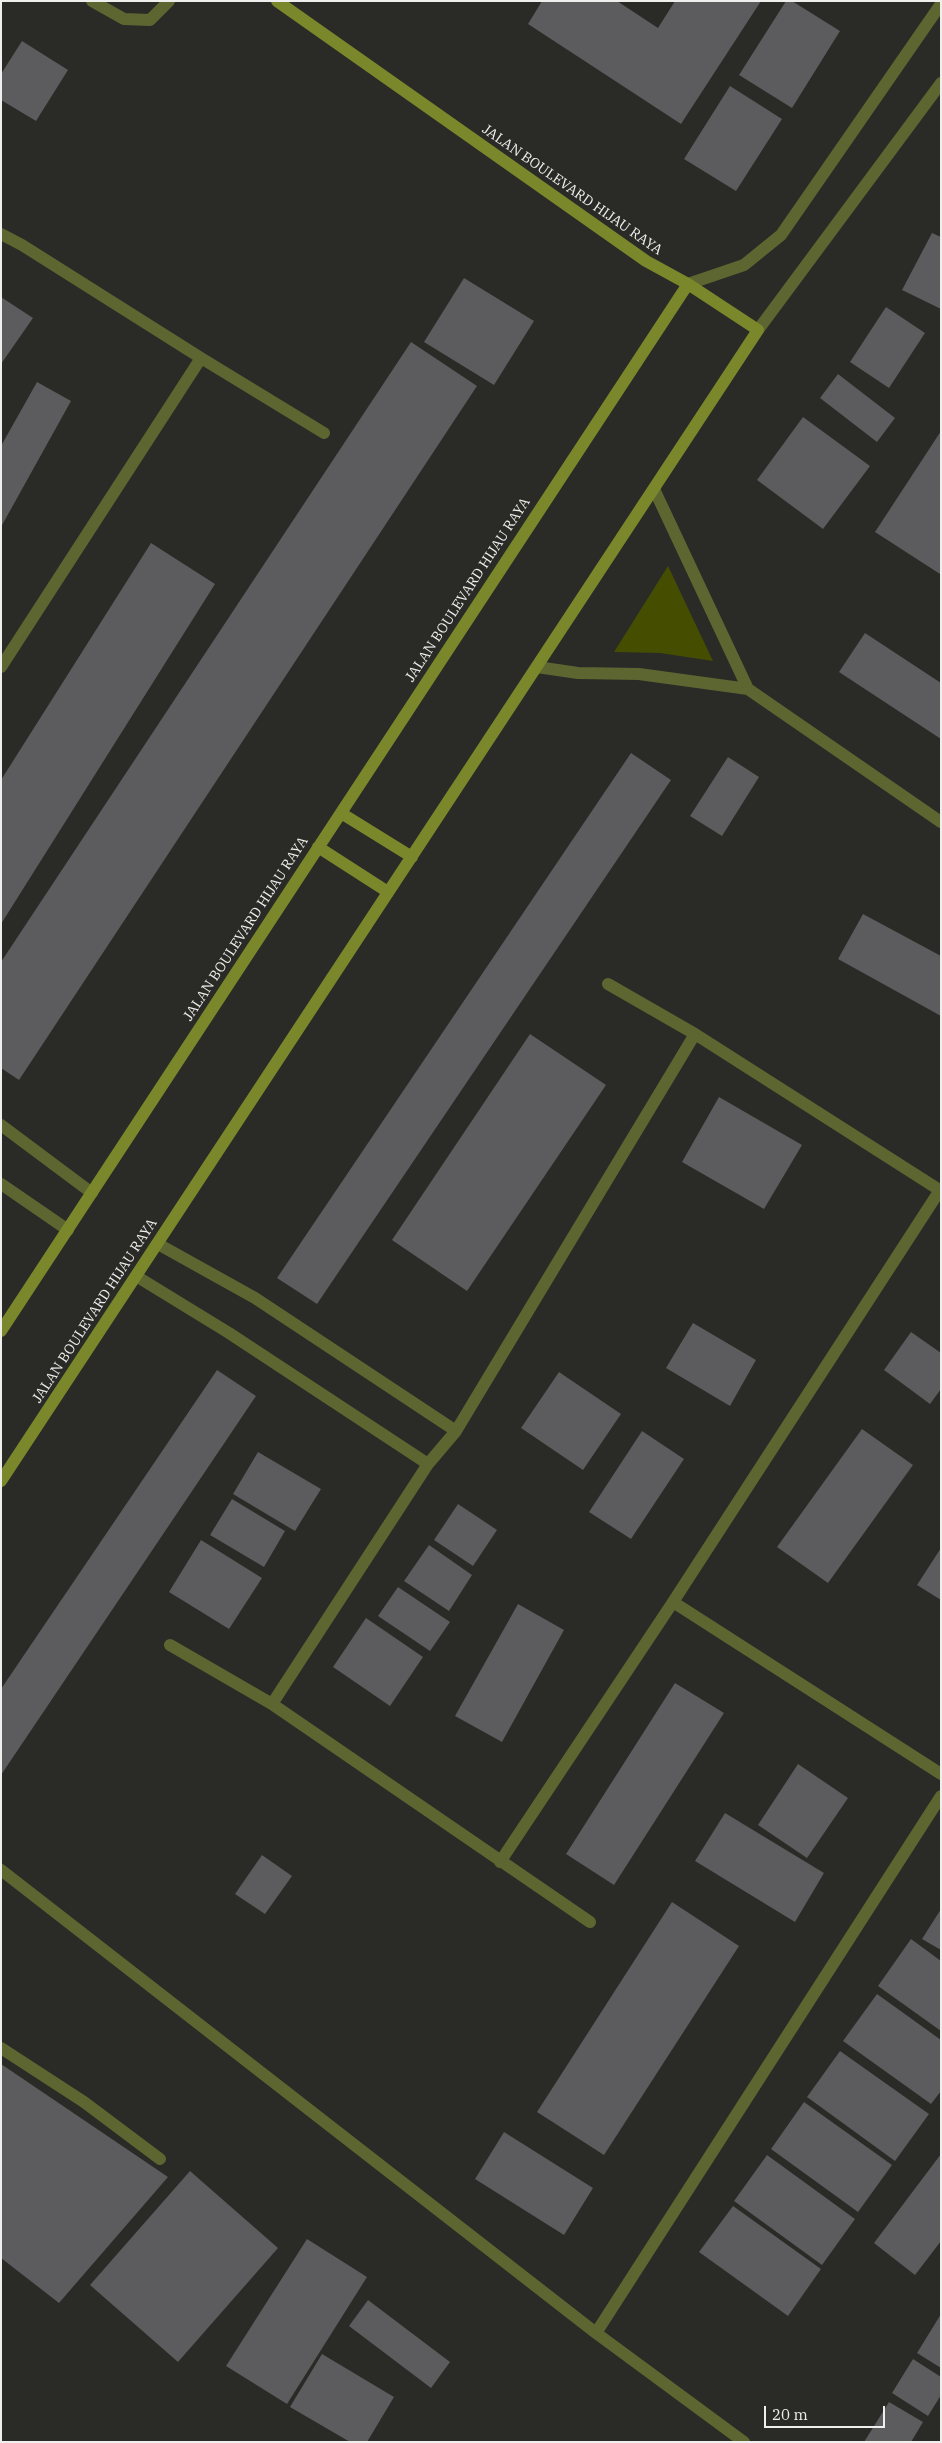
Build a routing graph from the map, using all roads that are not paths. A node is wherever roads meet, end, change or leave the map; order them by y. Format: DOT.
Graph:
graph roads {
  1 [pos="92,1"];
  2 [pos="169,1"];
  3 [pos="277,1"];
  4 [pos="941,4"];
  5 [pos="941,83"];
  6 [pos="1,234"];
  7 [pos="688,284"];
  8 [pos="758,330"];
  9 [pos="201,358"];
  10 [pos="324,433"];
  11 [pos="654,489"];
  12 [pos="1,667"];
  13 [pos="537,667"];
  14 [pos="748,689"];
  15 [pos="341,813"];
  16 [pos="941,822"];
  17 [pos="318,847"];
  18 [pos="412,857"];
  19 [pos="388,892"];
  20 [pos="608,984"];
  21 [pos="695,1034"];
  22 [pos="1,1125"];
  23 [pos="1,1184"];
  24 [pos="940,1191"];
  25 [pos="92,1193"];
  26 [pos="68,1230"];
  27 [pos="158,1244"];
  28 [pos="136,1276"];
  29 [pos="1,1331"];
  30 [pos="456,1431"];
  31 [pos="428,1464"];
  32 [pos="1,1481"];
  33 [pos="674,1602"];
  34 [pos="170,1646"];
  35 [pos="272,1704"];
  36 [pos="941,1774"];
  37 [pos="941,1796"];
  38 [pos="500,1862"];
  39 [pos="1,1870"];
  40 [pos="590,1922"];
  41 [pos="1,2048"];
  42 [pos="160,2159"];
  43 [pos="596,2333"];
  44 [pos="744,2442"];
  1 -- 2 [label="street"];
  3 -- 7 [label="street, JALAN BOULEVARD HIJAU RAYA"];
  4 -- 7 [label="street"];
  5 -- 8 [label="street"];
  6 -- 9 [label="street"];
  7 -- 8 [label="street"];
  7 -- 15 [label="street, JALAN BOULEVARD HIJAU RAYA"];
  8 -- 11 [label="street, JALAN BOULEVARD HIJAU RAYA"];
  9 -- 10 [label="street"];
  9 -- 12 [label="street"];
  11 -- 13 [label="street, JALAN BOULEVARD HIJAU RAYA"];
  11 -- 14 [label="street"];
  13 -- 14 [label="street"];
  13 -- 18 [label="street, JALAN BOULEVARD HIJAU RAYA"];
  14 -- 16 [label="street"];
  15 -- 17 [label="street, JALAN BOULEVARD HIJAU RAYA"];
  15 -- 18 [label="street"];
  17 -- 19 [label="street"];
  17 -- 25 [label="street, JALAN BOULEVARD HIJAU RAYA"];
  18 -- 19 [label="street, JALAN BOULEVARD HIJAU RAYA"];
  19 -- 27 [label="street, JALAN BOULEVARD HIJAU RAYA"];
  20 -- 21 [label="street"];
  21 -- 24 [label="street"];
  21 -- 30 [label="street"];
  22 -- 25 [label="street"];
  23 -- 26 [label="street"];
  24 -- 33 [label="street"];
  25 -- 26 [label="street, JALAN BOULEVARD HIJAU RAYA"];
  26 -- 29 [label="street, JALAN BOULEVARD HIJAU RAYA"];
  27 -- 28 [label="street, JALAN BOULEVARD HIJAU RAYA"];
  27 -- 30 [label="street"];
  28 -- 31 [label="street"];
  28 -- 32 [label="street, JALAN BOULEVARD HIJAU RAYA"];
  30 -- 31 [label="street"];
  31 -- 35 [label="street"];
  33 -- 36 [label="street"];
  33 -- 38 [label="street"];
  34 -- 35 [label="street"];
  35 -- 38 [label="street"];
  37 -- 43 [label="street"];
  38 -- 40 [label="street"];
  39 -- 43 [label="street"];
  41 -- 42 [label="street"];
  43 -- 44 [label="street"];
}
